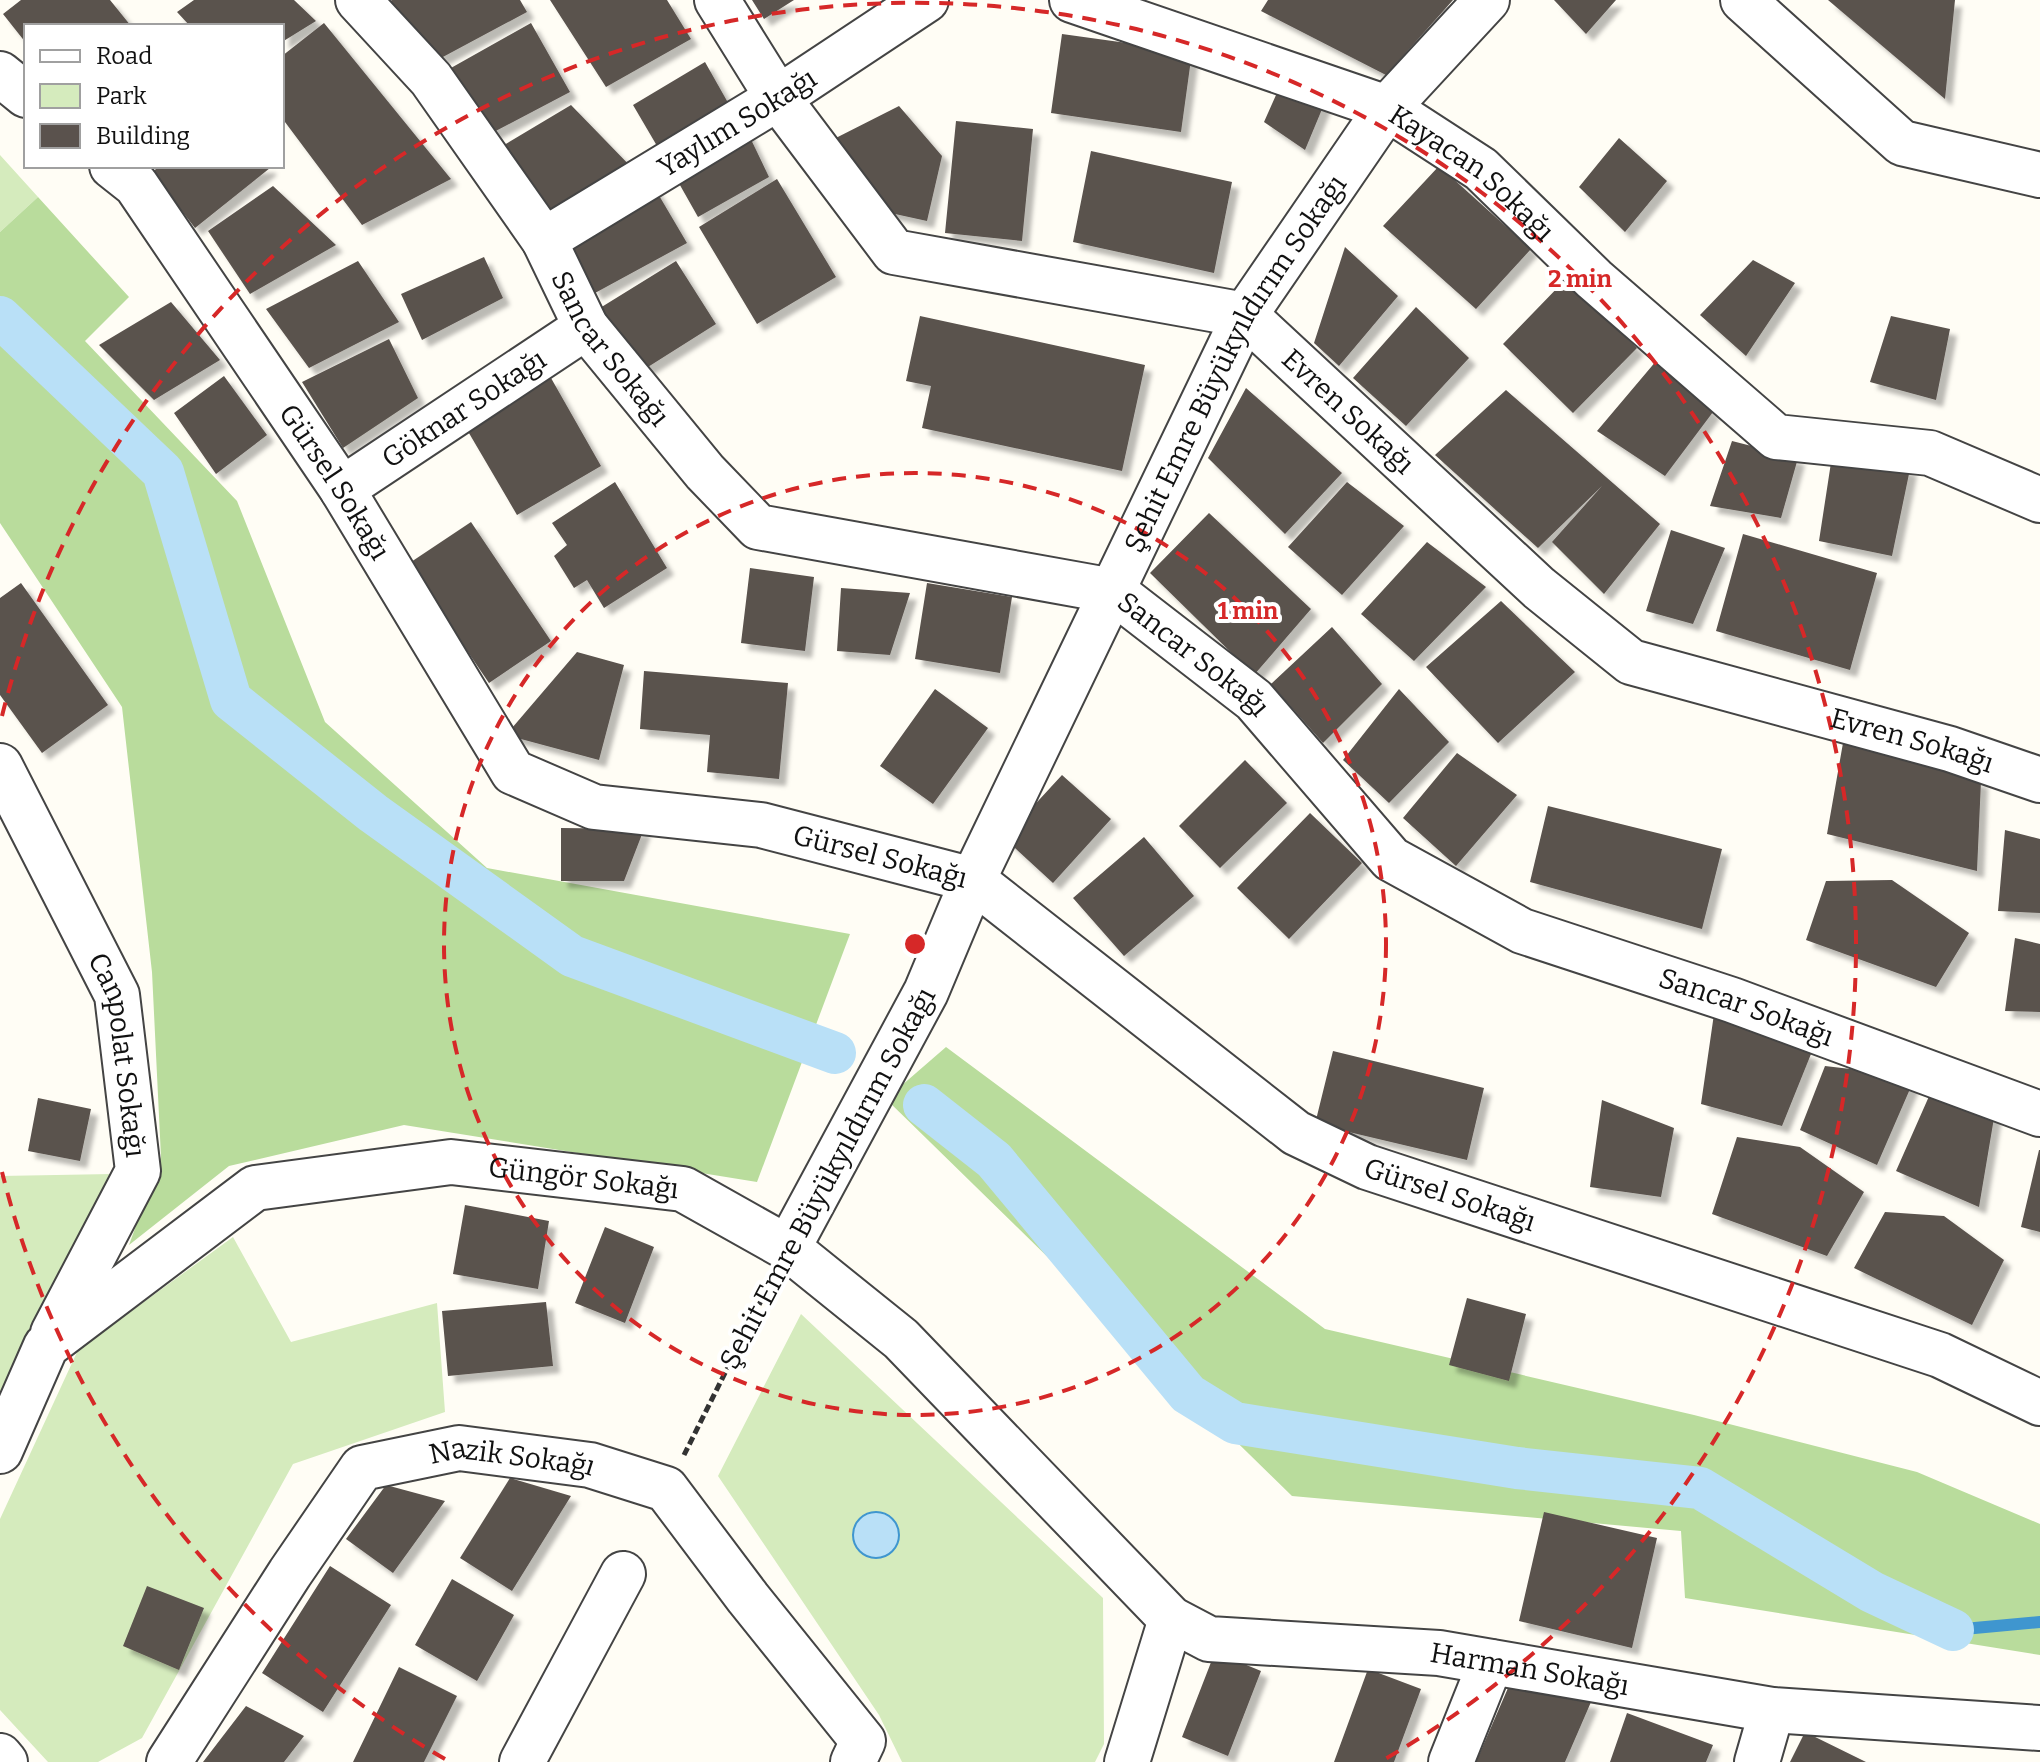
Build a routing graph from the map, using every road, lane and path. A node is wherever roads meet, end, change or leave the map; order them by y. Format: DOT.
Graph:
graph roads {
  1 [pos="358,0"];
  2 [pos="717,0"];
  3 [pos="926,0"];
  4 [pos="1072,0"];
  5 [pos="1487,0"];
  6 [pos="1743,0"];
  7 [pos="0,74"];
  8 [pos="24,93"];
  9 [pos="778,98"];
  10 [pos="1387,108"];
  11 [pos="115,168"];
  12 [pos="2040,175"];
  13 [pos="544,240"];
  14 [pos="1245,315"];
  15 [pos="586,327"];
  16 [pos="342,489"];
  17 [pos="2040,500"];
  18 [pos="1113,591"];
  19 [pos="0,766"];
  20 [pos="2040,780"];
  21 [pos="973,880"];
  22 [pos="2040,1114"];
  23 [pos="788,1248"];
  24 [pos="46,1346"];
  25 [pos="2040,1403"];
  26 [pos="0,1451"];
  27 [pos="666,1489"];
  28 [pos="623,1574"];
  29 [pos="1171,1619"];
  30 [pos="1491,1662"];
  31 [pos="1772,1710"];
  32 [pos="2040,1728"];
  33 [pos="862,1755"];
  34 [pos="0,1756"];
  35 [pos="5,1762"];
  36 [pos="169,1762"];
  37 [pos="522,1762"];
  38 [pos="1127,1762"];
  39 [pos="1451,1762"];
  40 [pos="1757,1762"];
  1 -- 13 [label="street, Sancar Sokağı"];
  2 -- 9 [label="street"];
  3 -- 9 [label="street, Yaylım Sokağı"];
  4 -- 10 [label="street, Kayacan Sokağı"];
  5 -- 10 [label="street, Şehit Emre Büyükyıldırım Sokağı"];
  6 -- 12 [label="street"];
  7 -- 8 [label="street"];
  9 -- 13 [label="street, Yaylım Sokağı"];
  9 -- 14 [label="street"];
  10 -- 14 [label="street, Şehit Emre Büyükyıldırım Sokağı"];
  10 -- 17 [label="street, Kayacan Sokağı"];
  11 -- 16 [label="street, Gürsel Sokağı"];
  13 -- 15 [label="street, Sancar Sokağı"];
  14 -- 18 [label="street, Şehit Emre Büyükyıldırım Sokağı"];
  14 -- 20 [label="street, Evren Sokağı"];
  15 -- 16 [label="street, Göknar Sokağı"];
  15 -- 18 [label="street, Sancar Sokağı"];
  16 -- 21 [label="street, Gürsel Sokağı"];
  18 -- 21 [label="street, Şehit Emre Büyükyıldırım Sokağı"];
  18 -- 22 [label="street, Sancar Sokağı"];
  19 -- 24 [label="street, Canpolat Sokağı"];
  21 -- 23 [label="street, Şehit Emre Büyükyıldırım Sokağı"];
  21 -- 25 [label="street, Gürsel Sokağı"];
  23 -- 24 [label="street, Güngör Sokağı"];
  23 -- 27 [label="path, Şehit Emre Büyükyıldırım Sokağı"];
  23 -- 29 [label="street, Güngör Sokağı"];
  24 -- 26 [label="street, Güngör Sokağı"];
  27 -- 33 [label="street"];
  27 -- 36 [label="street, Nazik Sokağı"];
  28 -- 37 [label="street"];
  29 -- 30 [label="street, Harman Sokağı"];
  29 -- 38 [label="street"];
  30 -- 31 [label="street, Harman Sokağı"];
  30 -- 39 [label="street"];
  31 -- 32 [label="street, Harman Sokağı"];
  31 -- 40 [label="street"];
  34 -- 35 [label="street"];
}
